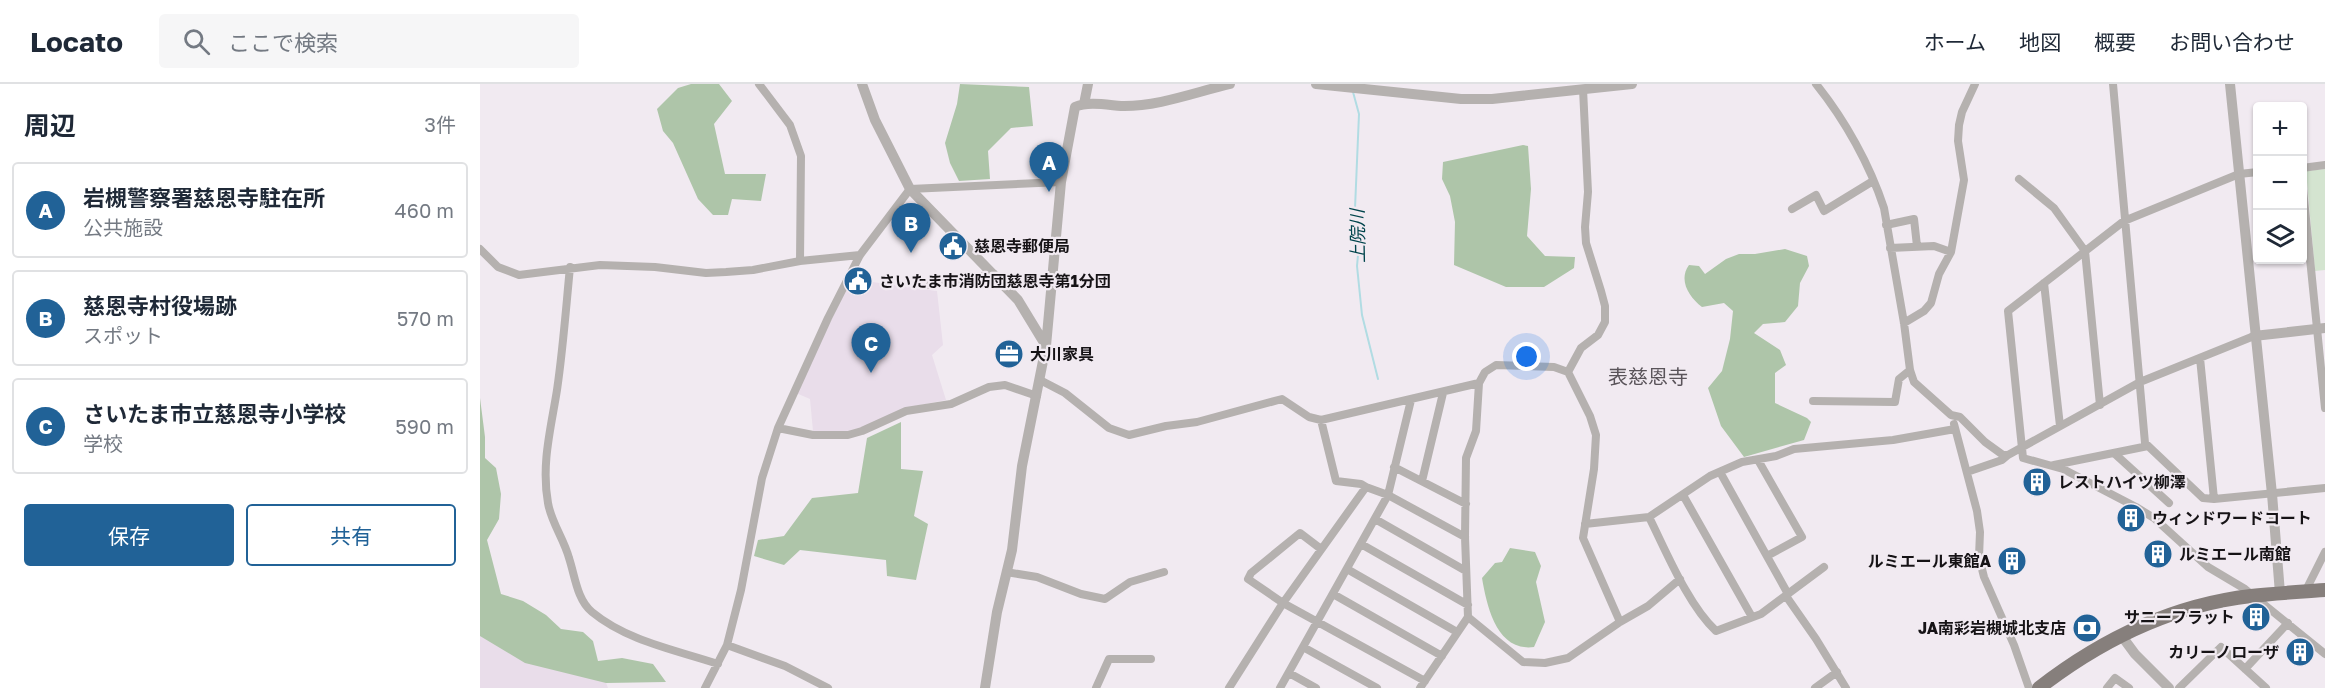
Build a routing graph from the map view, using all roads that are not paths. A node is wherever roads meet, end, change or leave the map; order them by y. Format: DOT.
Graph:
graph roads {
  1 [pos="759,84"];
  2 [pos="862,84"];
  3 [pos="1088,84"];
  4 [pos="1230,84"];
  5 [pos="1316,84"];
  6 [pos="1632,84"];
  7 [pos="1815,84"];
  8 [pos="1975,84"];
  9 [pos="2113,84"];
  10 [pos="2230,84"];
  11 [pos="1583,89"];
  12 [pos="1084,104"];
  13 [pos="2325,165"];
  14 [pos="2307,167"];
  15 [pos="2253,173"];
  16 [pos="2239,174"];
  17 [pos="2019,179"];
  18 [pos="1873,181"];
  19 [pos="1060,183"];
  20 [pos="910,189"];
  21 [pos="1792,209"];
  22 [pos="2306,210"];
  23 [pos="2124,221"];
  24 [pos="1886,225"];
  25 [pos="1917,246"];
  26 [pos="1890,248"];
  27 [pos="480,249"];
  28 [pos="2085,251"];
  29 [pos="1951,252"];
  30 [pos="860,255"];
  31 [pos="800,261"];
  32 [pos="570,267"];
  33 [pos="994,274"];
  34 [pos="2044,283"];
  35 [pos="929,285"];
  36 [pos="1904,323"];
  37 [pos="2321,328"];
  38 [pos="2254,336"];
  39 [pos="1046,346"];
  40 [pos="2200,358"];
  41 [pos="1910,370"];
  42 [pos="1568,372"];
  43 [pos="1040,380"];
  44 [pos="2140,382"];
  45 [pos="1479,383"];
  46 [pos="1443,393"];
  47 [pos="1037,396"];
  48 [pos="1411,400"];
  49 [pos="1813,401"];
  50 [pos="2100,405"];
  51 [pos="2325,408"];
  52 [pos="1951,415"];
  53 [pos="1322,420"];
  54 [pos="2060,426"];
  55 [pos="778,428"];
  56 [pos="1955,429"];
  57 [pos="2148,446"];
  58 [pos="2021,448"];
  59 [pos="2115,454"];
  60 [pos="2008,455"];
  61 [pos="1758,460"];
  62 [pos="2051,465"];
  63 [pos="1394,467"];
  64 [pos="1720,472"];
  65 [pos="1967,472"];
  66 [pos="1422,481"];
  67 [pos="1366,487"];
  68 [pos="2325,488"];
  69 [pos="2272,494"];
  70 [pos="1388,495"];
  71 [pos="1683,495"];
  72 [pos="2214,499"];
  73 [pos="2169,503"];
  74 [pos="1466,504"];
  75 [pos="1649,517"];
  76 [pos="1375,519"];
  77 [pos="1585,524"];
  78 [pos="1465,537"];
  79 [pos="1361,544"];
  80 [pos="1322,549"];
  81 [pos="2325,552"];
  82 [pos="1767,556"];
  83 [pos="1824,567"];
  84 [pos="1347,569"];
  85 [pos="1466,571"];
  86 [pos="1164,572"];
  87 [pos="1006,573"];
  88 [pos="1680,579"];
  89 [pos="2325,590"];
  90 [pos="2306,592"];
  91 [pos="2280,593"];
  92 [pos="1333,594"];
  93 [pos="1787,595"];
  94 [pos="2252,596"];
  95 [pos="1283,603"];
  96 [pos="1468,605"];
  97 [pos="1467,617"];
  98 [pos="1752,617"];
  99 [pos="1318,621"];
  100 [pos="1620,622"];
  101 [pos="2288,623"];
  102 [pos="1457,632"];
  103 [pos="2121,635"];
  104 [pos="727,645"];
  105 [pos="1304,647"];
  106 [pos="2325,654"];
  107 [pos="1442,656"];
  108 [pos="1151,659"];
  109 [pos="718,664"];
  110 [pos="2245,669"];
  111 [pos="1837,672"];
  112 [pos="1288,673"];
  113 [pos="1422,685"];
  114 [pos="705,688"];
  115 [pos="828,688"];
  116 [pos="985,688"];
  117 [pos="1096,688"];
  118 [pos="1229,688"];
  119 [pos="1280,688"];
  120 [pos="1316,688"];
  121 [pos="1377,688"];
  122 [pos="1815,688"];
  123 [pos="1846,688"];
  124 [pos="2029,688"];
  125 [pos="2039,688"];
  126 [pos="2107,688"];
  127 [pos="2129,688"];
  128 [pos="2169,688"];
  129 [pos="2180,688"];
  130 [pos="2266,688"];
  1 -- 31 [label="street"];
  2 -- 20 [label="street"];
  3 -- 12 [label="street"];
  4 -- 12 [label="street"];
  5 -- 11 [label="street"];
  6 -- 11 [label="street"];
  7 -- 18 [label="street"];
  8 -- 29 [label="street"];
  9 -- 23 [label="street"];
  10 -- 16 [label="street"];
  11 -- 42 [label="street"];
  12 -- 19 [label="street"];
  13 -- 14 [label="street"];
  15 -- 16 [label="street"];
  16 -- 23 [label="street"];
  16 -- 38 [label="street"];
  17 -- 28 [label="street"];
  18 -- 21 [label="street"];
  18 -- 24 [label="street"];
  19 -- 20 [label="street"];
  19 -- 39 [label="street"];
  20 -- 30 [label="street"];
  20 -- 33 [label="street"];
  22 -- 37 [label="street"];
  23 -- 28 [label="street"];
  23 -- 44 [label="street"];
  24 -- 25 [label="street"];
  24 -- 26 [label="street"];
  25 -- 26 [label="street"];
  25 -- 29 [label="street"];
  26 -- 36 [label="street"];
  27 -- 32 [label="street"];
  28 -- 34 [label="street"];
  28 -- 50 [label="street"];
  29 -- 36 [label="street"];
  30 -- 31 [label="street"];
  30 -- 55 [label="street"];
  31 -- 32 [label="street"];
  32 -- 109 [label="street"];
  33 -- 35 [label="street"];
  33 -- 39 [label="street"];
  34 -- 54 [label="street"];
  34 -- 58 [label="street"];
  36 -- 41 [label="street"];
  37 -- 38 [label="street"];
  37 -- 51 [label="street"];
  38 -- 40 [label="street"];
  38 -- 69 [label="street"];
  39 -- 43 [label="street"];
  40 -- 44 [label="street"];
  40 -- 72 [label="street"];
  41 -- 49 [label="street"];
  41 -- 52 [label="street"];
  42 -- 45 [label="street"];
  42 -- 77 [label="street"];
  43 -- 47 [label="street"];
  43 -- 53 [label="street"];
  44 -- 50 [label="street"];
  44 -- 57 [label="street"];
  45 -- 46 [label="street"];
  45 -- 74 [label="street"];
  46 -- 48 [label="street"];
  46 -- 66 [label="street"];
  47 -- 55 [label="street"];
  47 -- 87 [label="street"];
  48 -- 53 [label="street"];
  48 -- 63 [label="street"];
  50 -- 54 [label="street"];
  52 -- 56 [label="street"];
  52 -- 60 [label="street"];
  53 -- 67 [label="street"];
  54 -- 58 [label="street"];
  55 -- 104 [label="street"];
  56 -- 61 [label="street"];
  56 -- 65 [label="street"];
  57 -- 59 [label="street"];
  57 -- 72 [label="street"];
  58 -- 60 [label="street"];
  58 -- 62 [label="street"];
  59 -- 62 [label="street"];
  59 -- 73 [label="street"];
  60 -- 65 [label="street"];
  61 -- 64 [label="street"];
  61 -- 82 [label="street"];
  62 -- 94 [label="street"];
  63 -- 66 [label="street"];
  63 -- 70 [label="street"];
  64 -- 71 [label="street"];
  64 -- 82 [label="street"];
  65 -- 124 [label="street"];
  66 -- 74 [label="street"];
  67 -- 70 [label="street"];
  67 -- 80 [label="street"];
  68 -- 69 [label="street"];
  69 -- 72 [label="street"];
  69 -- 91 [label="street"];
  70 -- 76 [label="street"];
  70 -- 78 [label="street"];
  71 -- 75 [label="street"];
  71 -- 98 [label="street"];
  74 -- 78 [label="street"];
  75 -- 77 [label="street"];
  75 -- 88 [label="street"];
  76 -- 79 [label="street"];
  76 -- 85 [label="street"];
  77 -- 100 [label="street"];
  78 -- 85 [label="street"];
  79 -- 84 [label="street"];
  79 -- 96 [label="street"];
  80 -- 95 [label="street"];
  80 -- 95 [label="street"];
  81 -- 90 [label="street"];
  82 -- 93 [label="street"];
  83 -- 93 [label="street"];
  84 -- 92 [label="street"];
  84 -- 102 [label="street"];
  85 -- 96 [label="street"];
  86 -- 87 [label="street"];
  87 -- 116 [label="street"];
  88 -- 98 [label="street"];
  88 -- 100 [label="street"];
  89 -- 90 [label="main road"];
  90 -- 91 [label="main road"];
  91 -- 94 [label="main road"];
  92 -- 99 [label="street"];
  92 -- 107 [label="street"];
  93 -- 98 [label="street"];
  93 -- 111 [label="street"];
  94 -- 101 [label="street"];
  94 -- 103 [label="main road"];
  95 -- 99 [label="street"];
  95 -- 118 [label="street"];
  96 -- 97 [label="street"];
  97 -- 100 [label="street"];
  97 -- 102 [label="street"];
  99 -- 105 [label="street"];
  99 -- 113 [label="street"];
  101 -- 106 [label="street"];
  101 -- 110 [label="street"];
  102 -- 107 [label="street"];
  103 -- 125 [label="main road"];
  103 -- 128 [label="street"];
  104 -- 109 [label="street"];
  104 -- 115 [label="street"];
  105 -- 112 [label="street"];
  105 -- 121 [label="street"];
  107 -- 113 [label="street"];
  108 -- 117 [label="street"];
  109 -- 114 [label="street"];
  110 -- 129 [label="street"];
  110 -- 130 [label="street"];
  111 -- 122 [label="street"];
  111 -- 123 [label="street"];
  112 -- 119 [label="street"];
  112 -- 120 [label="street"];
  126 -- 127 [label="street"];
}
